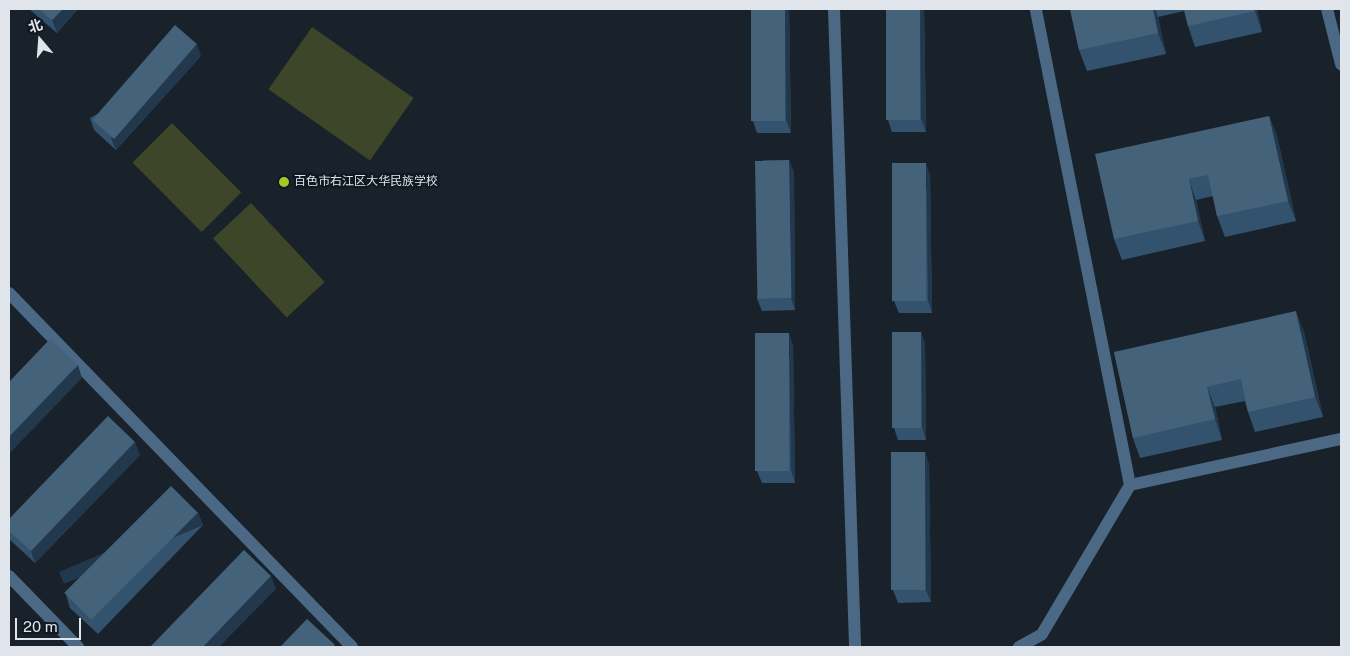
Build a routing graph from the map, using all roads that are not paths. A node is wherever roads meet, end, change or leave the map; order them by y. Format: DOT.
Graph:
graph roads {
  1 [pos="834,9"];
  2 [pos="1036,9"];
  3 [pos="1327,9"];
  4 [pos="1341,64"];
  5 [pos="9,293"];
  6 [pos="1341,439"];
  7 [pos="1130,485"];
  8 [pos="9,576"];
  9 [pos="78,647"];
  10 [pos="352,647"];
  11 [pos="855,647"];
  12 [pos="1019,647"];
  1 -- 11 [label="street"];
  2 -- 7 [label="street"];
  3 -- 4 [label="street"];
  5 -- 10 [label="street"];
  6 -- 7 [label="street"];
  7 -- 12 [label="street"];
  8 -- 9 [label="street"];
}
